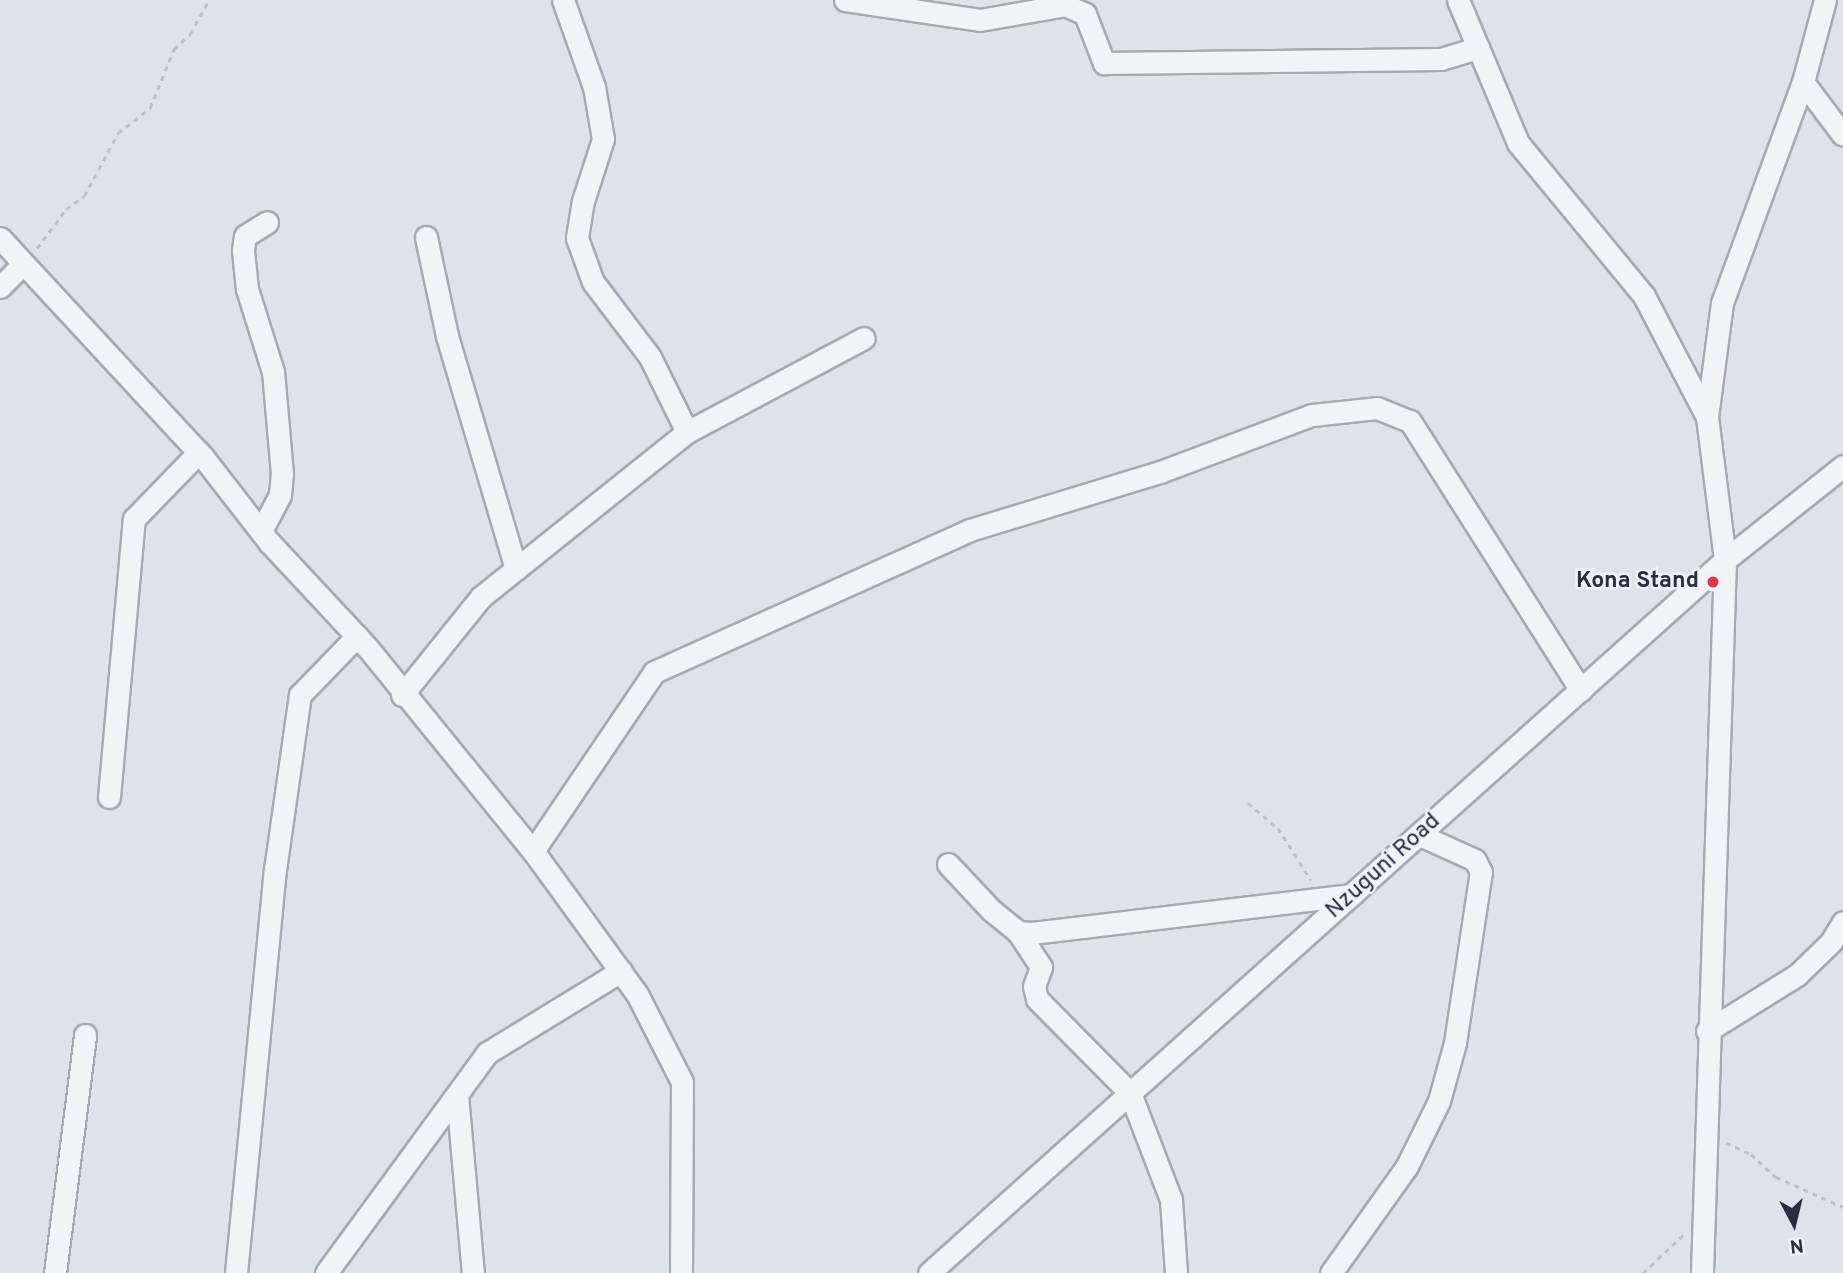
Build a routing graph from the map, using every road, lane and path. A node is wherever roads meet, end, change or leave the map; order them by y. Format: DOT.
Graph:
graph roads {
  1 [pos="209,0"];
  2 [pos="563,0"];
  3 [pos="845,0"];
  4 [pos="1458,0"];
  5 [pos="1825,0"];
  6 [pos="1478,48"];
  7 [pos="1803,82"];
  8 [pos="1843,135"];
  9 [pos="267,222"];
  10 [pos="426,237"];
  11 [pos="0,238"];
  12 [pos="23,264"];
  13 [pos="0,287"];
  14 [pos="864,338"];
  15 [pos="1707,418"];
  16 [pos="687,432"];
  17 [pos="199,452"];
  18 [pos="1843,466"];
  19 [pos="261,531"];
  20 [pos="1725,559"];
  21 [pos="516,569"];
  22 [pos="357,636"];
  23 [pos="1581,690"];
  24 [pos="402,695"];
  25 [pos="109,797"];
  26 [pos="1248,803"];
  27 [pos="1420,835"];
  28 [pos="533,851"];
  29 [pos="947,864"];
  30 [pos="1352,895"];
  31 [pos="1323,897"];
  32 [pos="1843,922"];
  33 [pos="1018,932"];
  34 [pos="1837,943"];
  35 [pos="621,971"];
  36 [pos="1707,1031"];
  37 [pos="85,1035"];
  38 [pos="1130,1093"];
  39 [pos="457,1095"];
  40 [pos="1704,1133"];
  41 [pos="1843,1207"];
  42 [pos="1703,1218"];
  43 [pos="55,1273"];
  44 [pos="236,1273"];
  45 [pos="326,1273"];
  46 [pos="473,1273"];
  47 [pos="681,1273"];
  48 [pos="929,1273"];
  49 [pos="1176,1273"];
  50 [pos="1331,1273"];
  51 [pos="1643,1273"];
  52 [pos="1702,1273"];
  1 -- 12 [label="path"];
  2 -- 16 [label="street"];
  3 -- 6 [label="street"];
  4 -- 6 [label="street"];
  5 -- 7 [label="street"];
  6 -- 15 [label="street"];
  7 -- 8 [label="street"];
  7 -- 15 [label="street"];
  9 -- 19 [label="street"];
  10 -- 21 [label="street"];
  11 -- 12 [label="street"];
  12 -- 13 [label="street"];
  12 -- 17 [label="street"];
  14 -- 16 [label="street"];
  15 -- 20 [label="street"];
  16 -- 21 [label="street"];
  17 -- 19 [label="street"];
  17 -- 25 [label="street"];
  18 -- 20 [label="street, Nzuguni Road"];
  19 -- 22 [label="street"];
  20 -- 23 [label="street, Nzuguni Road"];
  20 -- 36 [label="street"];
  21 -- 24 [label="street"];
  22 -- 24 [label="street"];
  22 -- 44 [label="street"];
  23 -- 27 [label="street, Nzuguni Road"];
  23 -- 28 [label="street"];
  24 -- 28 [label="street"];
  26 -- 31 [label="path"];
  27 -- 30 [label="street, Nzuguni Road"];
  27 -- 50 [label="street"];
  28 -- 35 [label="street"];
  29 -- 33 [label="street"];
  30 -- 31 [label="street"];
  30 -- 38 [label="street, Nzuguni Road"];
  31 -- 33 [label="street"];
  32 -- 34 [label="street"];
  33 -- 38 [label="street"];
  34 -- 36 [label="street"];
  35 -- 39 [label="street"];
  35 -- 47 [label="street"];
  36 -- 40 [label="street"];
  37 -- 43 [label="street"];
  38 -- 48 [label="street, Nzuguni Road"];
  38 -- 49 [label="street"];
  39 -- 45 [label="street"];
  39 -- 46 [label="street"];
  40 -- 41 [label="path"];
  40 -- 42 [label="street"];
  42 -- 51 [label="path"];
  42 -- 52 [label="street"];
}
